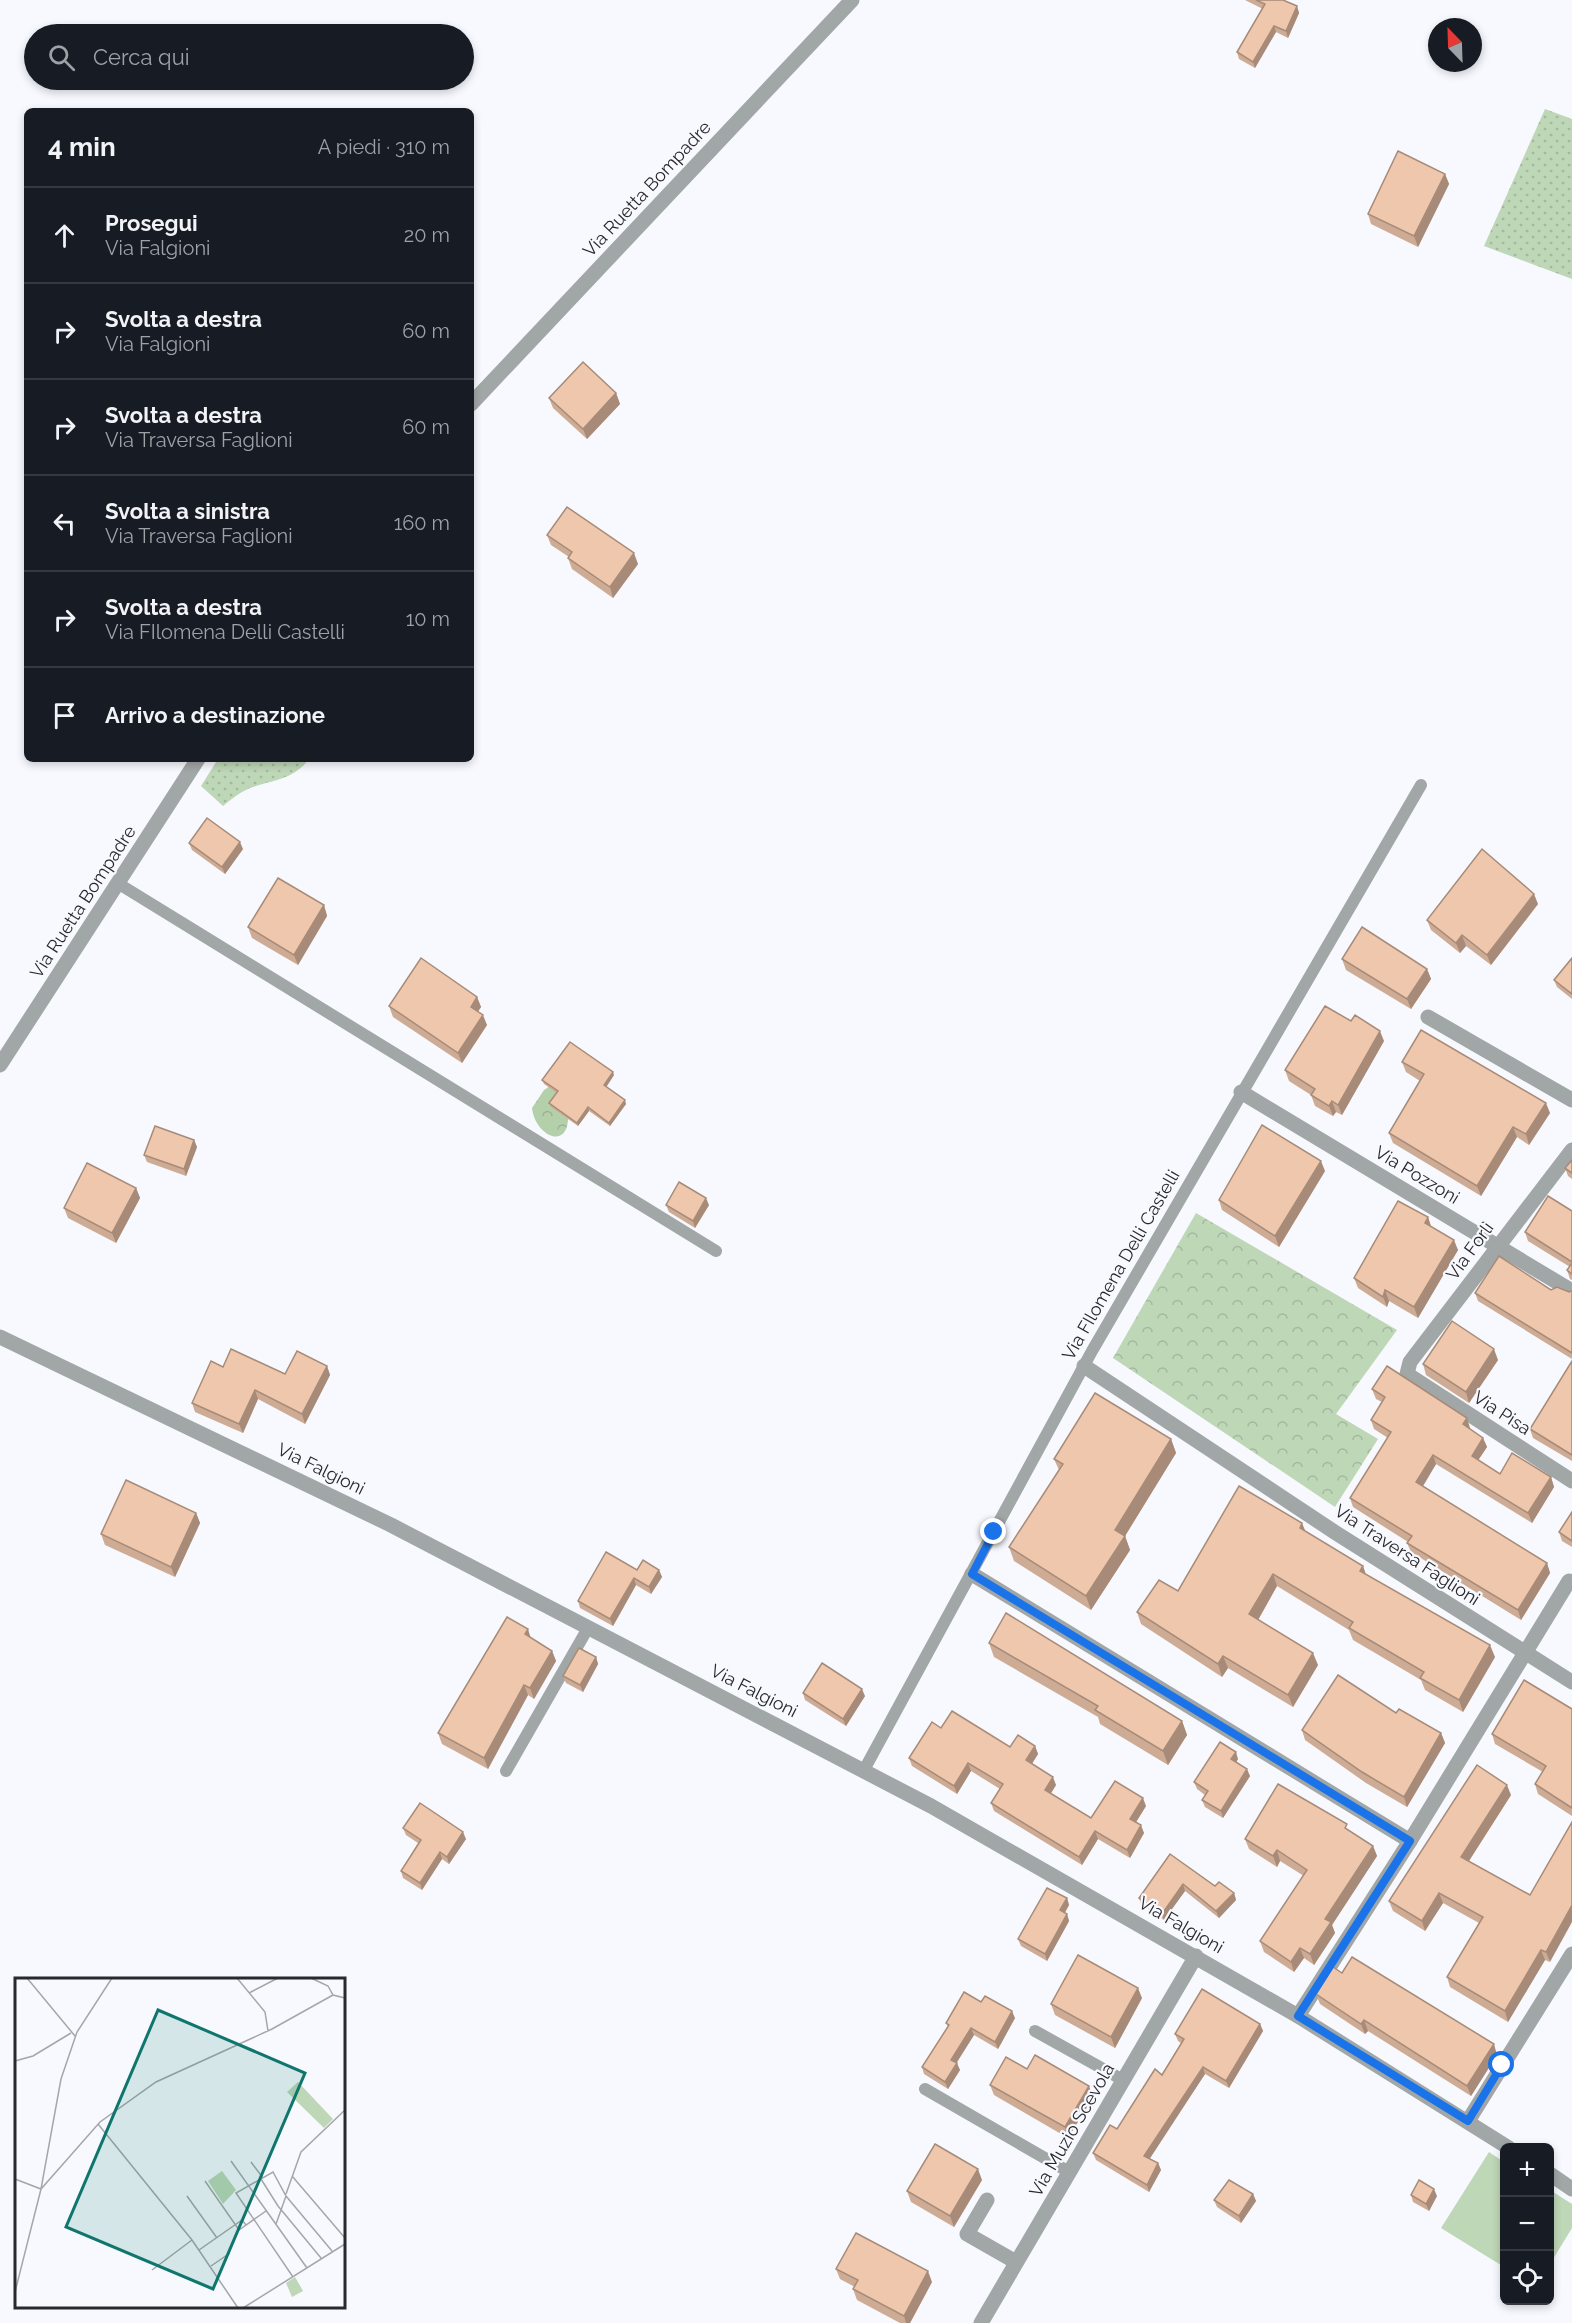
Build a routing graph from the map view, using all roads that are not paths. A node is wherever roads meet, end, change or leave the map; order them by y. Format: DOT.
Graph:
graph roads {
  1 [pos="852,0"];
  2 [pos="474,401"];
  3 [pos="196,762"];
  4 [pos="1421,785"];
  5 [pos="119,884"];
  6 [pos="1428,1017"];
  7 [pos="0,1065"];
  8 [pos="1241,1092"];
  9 [pos="1572,1100"];
  10 [pos="1572,1150"];
  11 [pos="1498,1245"];
  12 [pos="716,1251"];
  13 [pos="1572,1291"];
  14 [pos="0,1337"];
  15 [pos="1084,1366"];
  16 [pos="1412,1377"];
  17 [pos="1572,1481"];
  18 [pos="972,1574"];
  19 [pos="1572,1583"];
  20 [pos="588,1628"];
  21 [pos="1526,1654"];
  22 [pos="1572,1682"];
  23 [pos="864,1770"];
  24 [pos="506,1771"];
  25 [pos="1410,1841"];
  26 [pos="1572,1954"];
  27 [pos="1196,1956"];
  28 [pos="1298,2016"];
  29 [pos="1035,2031"];
  30 [pos="1124,2080"];
  31 [pos="925,2089"];
  32 [pos="1468,2121"];
  33 [pos="1501,2143"];
  34 [pos="1069,2172"];
  35 [pos="1554,2177"];
  36 [pos="1572,2189"];
  37 [pos="987,2200"];
  38 [pos="1016,2262"];
  39 [pos="981,2323"];
  1 -- 2 [label="street, Via Ruetta Bompadre"];
  3 -- 5 [label="street, Via Ruetta Bompadre"];
  4 -- 8 [label="lane, Via FIlomena Delli Castelli"];
  5 -- 7 [label="street, Via Ruetta Bompadre"];
  5 -- 12 [label="lane"];
  6 -- 9 [label="street"];
  8 -- 11 [label="street, Via Pozzoni"];
  8 -- 15 [label="lane, Via FIlomena Delli Castelli"];
  10 -- 11 [label="street, Via Forlì"];
  11 -- 13 [label="street, Via Pozzoni"];
  11 -- 16 [label="street, Via Forlì"];
  14 -- 20 [label="street, Via Falgioni"];
  15 -- 18 [label="lane, Via FIlomena Delli Castelli"];
  15 -- 21 [label="street, Via Traversa Faglioni"];
  16 -- 17 [label="street, Via Pisa"];
  18 -- 23 [label="lane, Via FIlomena Delli Castelli"];
  18 -- 25 [label="street"];
  19 -- 21 [label="street"];
  20 -- 23 [label="street, Via Falgioni"];
  20 -- 24 [label="lane"];
  21 -- 22 [label="street, Via Traversa Faglioni"];
  21 -- 25 [label="street"];
  23 -- 27 [label="street, Via Falgioni"];
  25 -- 28 [label="street"];
  26 -- 32 [label="street"];
  27 -- 28 [label="street, Via Falgioni"];
  27 -- 30 [label="street, Via Muzio Scevola"];
  28 -- 32 [label="street, Via Falgioni"];
  29 -- 30 [label="lane"];
  30 -- 34 [label="street, Via Muzio Scevola"];
  31 -- 34 [label="lane"];
  32 -- 33 [label="street, Via Falgioni"];
  34 -- 38 [label="street, Via Muzio Scevola"];
  35 -- 36 [label="street"];
  37 -- 38 [label="street"];
  38 -- 39 [label="street, Via Muzio Scevola"];
}
